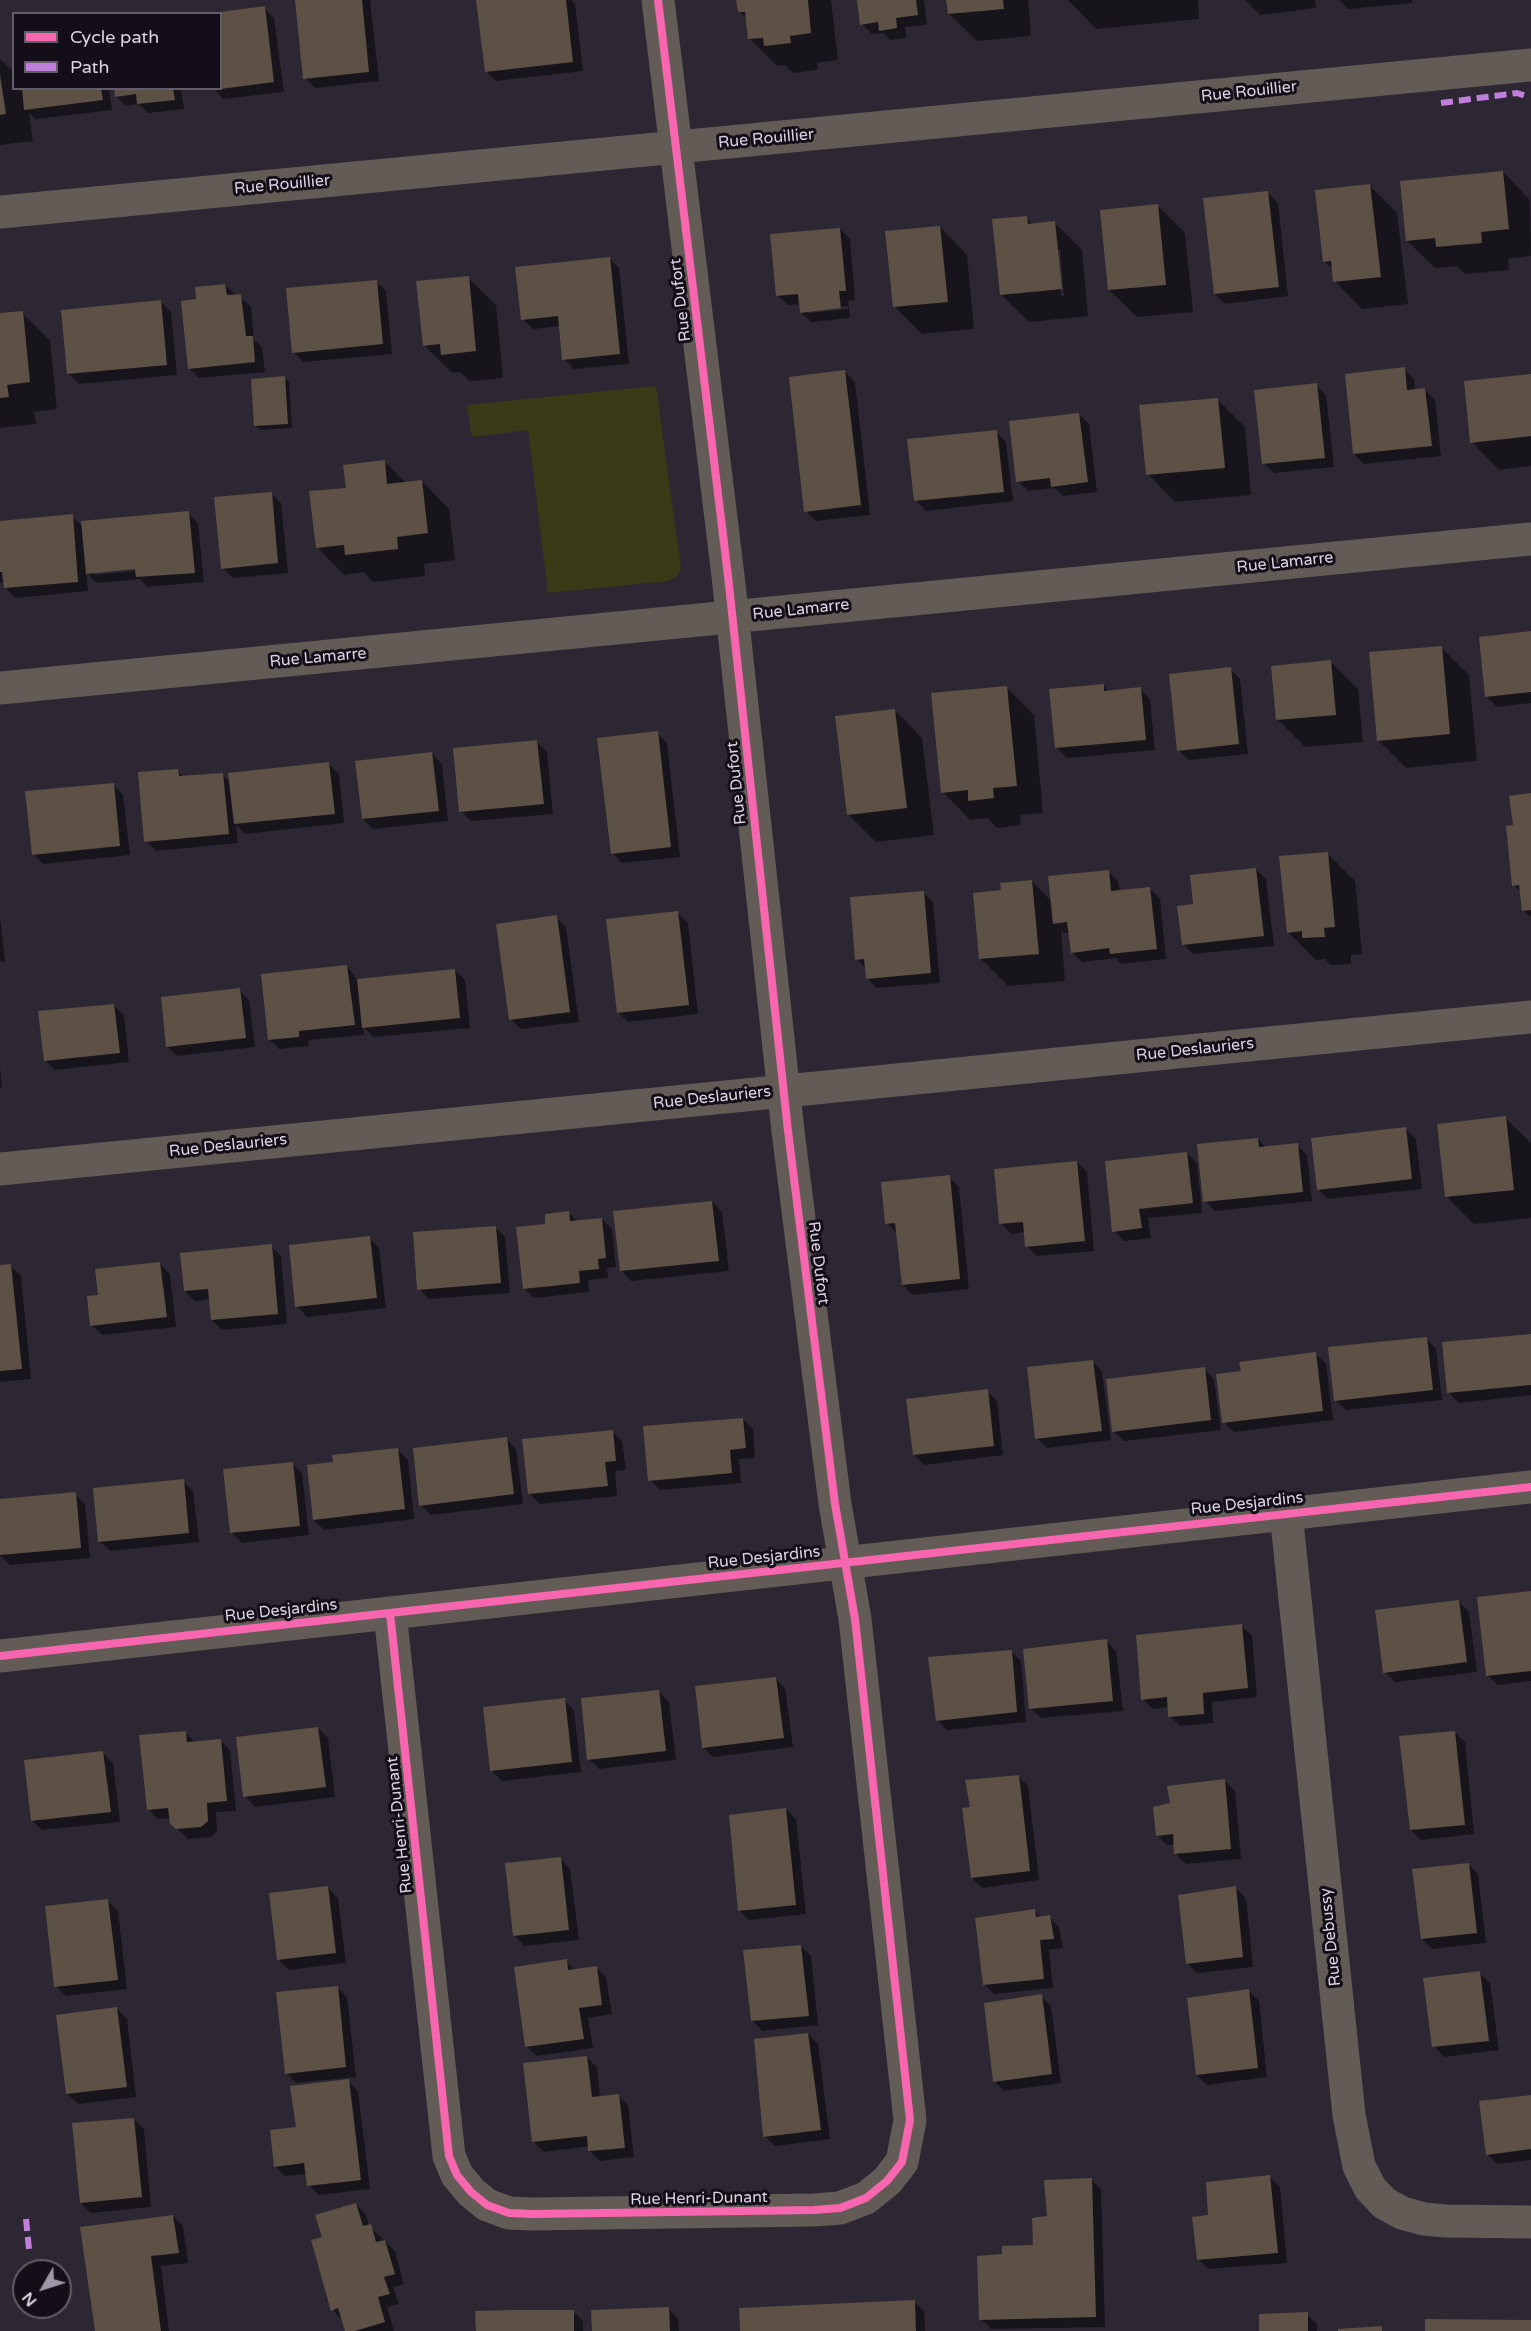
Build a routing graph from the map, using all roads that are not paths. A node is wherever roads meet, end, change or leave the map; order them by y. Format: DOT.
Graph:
graph roads {
  1 [pos="658,0"];
  2 [pos="1531,64"];
  3 [pos="677,147"];
  4 [pos="0,212"];
  5 [pos="1531,538"];
  6 [pos="732,617"];
  7 [pos="0,688"];
  8 [pos="1531,1017"];
  9 [pos="783,1090"];
  10 [pos="0,1168"];
  11 [pos="1531,1487"];
  12 [pos="1286,1513"];
  13 [pos="845,1563"];
  14 [pos="390,1613"];
  15 [pos="0,1656"];
  16 [pos="1531,2222"];
  1 -- 3 [label="street, Rue Dufort"];
  2 -- 3 [label="street, Rue Rouillier"];
  3 -- 4 [label="street, Rue Rouillier"];
  3 -- 6 [label="street, Rue Dufort"];
  5 -- 6 [label="street, Rue Lamarre"];
  6 -- 7 [label="street, Rue Lamarre"];
  6 -- 9 [label="street, Rue Dufort"];
  8 -- 9 [label="street, Rue Deslauriers"];
  9 -- 10 [label="street, Rue Deslauriers"];
  9 -- 13 [label="street, Rue Dufort"];
  11 -- 12 [label="street, Rue Desjardins"];
  12 -- 13 [label="street, Rue Desjardins"];
  12 -- 16 [label="street, Rue Debussy"];
  13 -- 14 [label="street, Rue Desjardins"];
  13 -- 14 [label="street, Rue Henri-Dunant"];
  14 -- 15 [label="street, Rue Desjardins"];
}
